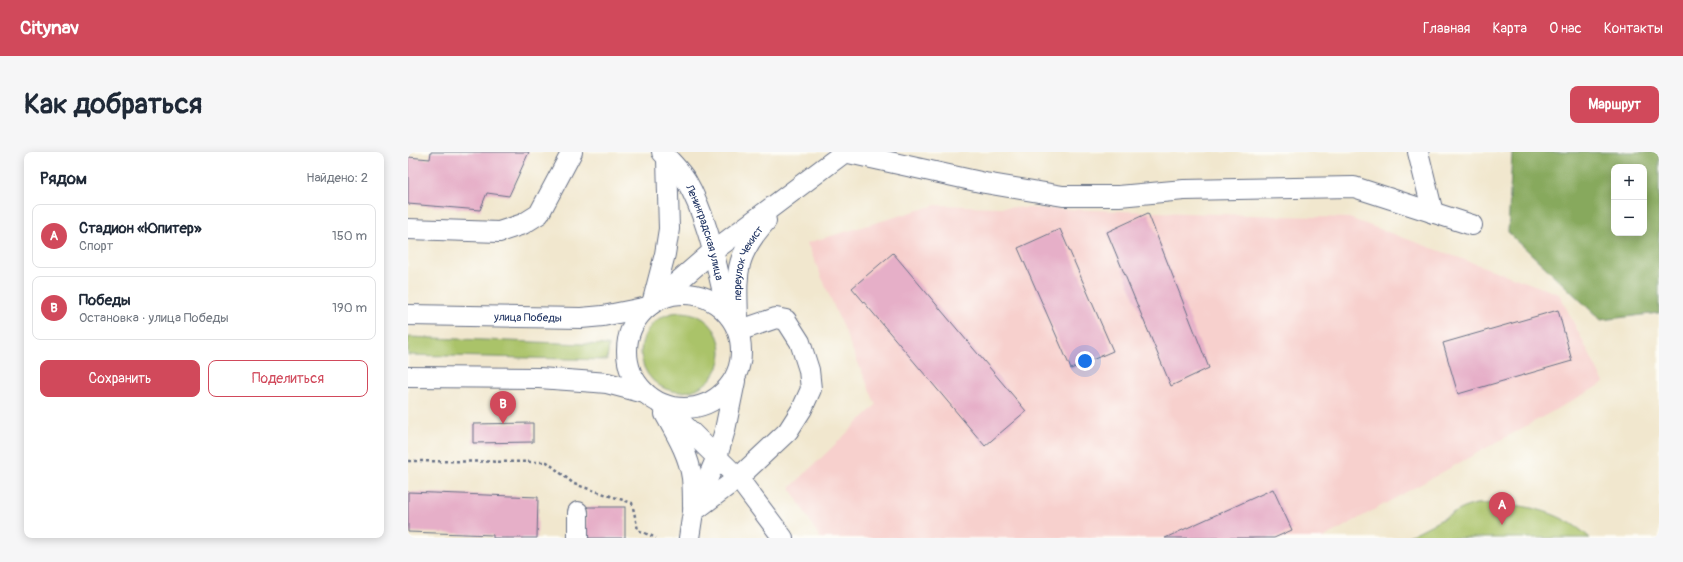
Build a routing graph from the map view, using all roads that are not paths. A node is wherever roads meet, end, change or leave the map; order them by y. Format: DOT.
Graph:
graph roads {
  1 [pos="572,152"];
  2 [pos="844,152"];
  3 [pos="1418,152"];
  4 [pos="664,155"];
  5 [pos="778,202"];
  6 [pos="1433,213"];
  7 [pos="1472,226"];
  8 [pos="408,229"];
  9 [pos="712,252"];
  10 [pos="650,306"];
  11 [pos="408,315"];
  12 [pos="733,322"];
  13 [pos="408,376"];
  14 [pos="735,379"];
  15 [pos="656,400"];
  16 [pos="717,457"];
  17 [pos="738,478"];
  18 [pos="578,512"];
  19 [pos="694,512"];
  20 [pos="578,538"];
  21 [pos="689,538"];
  22 [pos="783,538"];
  1 -- 8 [label="street"];
  2 -- 5 [label="street, переулок Чекист"];
  2 -- 6 [label="street"];
  3 -- 6 [label="street"];
  4 -- 9 [label="street, Ленинградская улица"];
  4 -- 10 [label="street, Ленинградская улица"];
  5 -- 9 [label="street, переулок Чекист"];
  5 -- 12 [label="street, переулок Чекист"];
  6 -- 7 [label="street"];
  9 -- 10 [label="street, переулок Чекист"];
  9 -- 12 [label="street, Ленинградская улица"];
  10 -- 11 [label="street, улица Победы"];
  10 -- 12 [label="street"];
  10 -- 15 [label="street"];
  12 -- 14 [label="street"];
  12 -- 17 [label="street"];
  13 -- 15 [label="street"];
  14 -- 15 [label="street"];
  14 -- 16 [label="street"];
  15 -- 16 [label="street"];
  15 -- 19 [label="street"];
  16 -- 17 [label="street"];
  16 -- 19 [label="street"];
  17 -- 19 [label="street"];
  17 -- 22 [label="street"];
  18 -- 20 [label="street"];
  19 -- 21 [label="street"];
}
